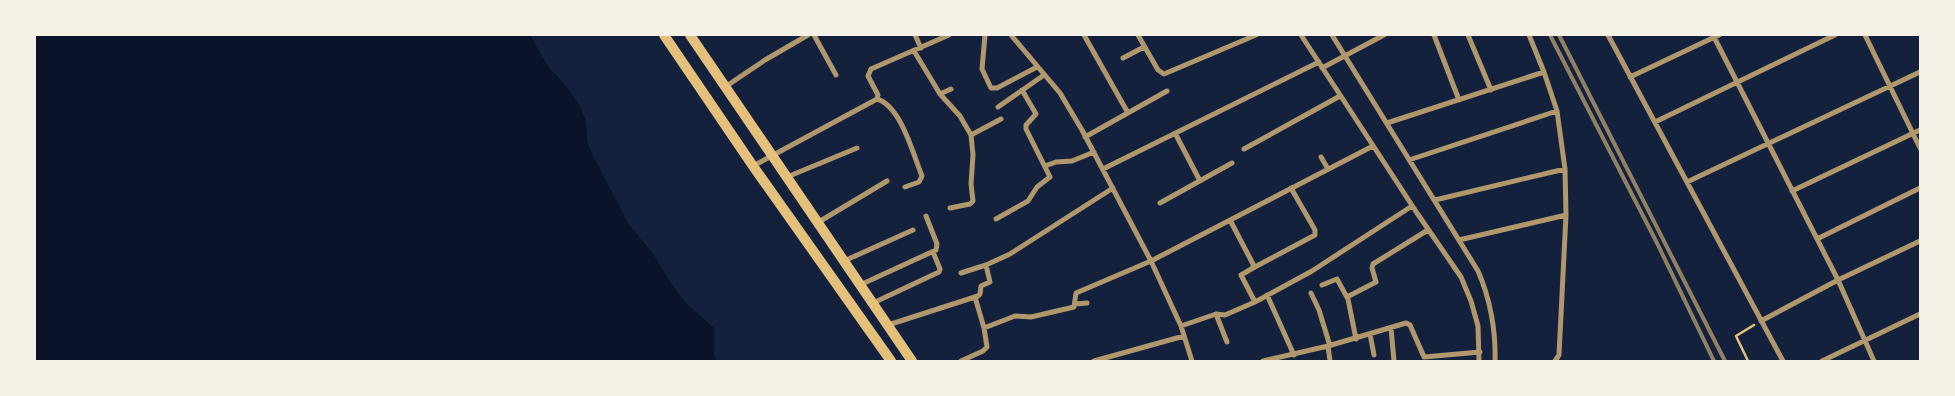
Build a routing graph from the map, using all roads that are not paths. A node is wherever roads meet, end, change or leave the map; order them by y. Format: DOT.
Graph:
graph roads {
  1 [pos="664,35"];
  2 [pos="690,35"];
  3 [pos="808,35"];
  4 [pos="814,35"];
  5 [pos="915,35"];
  6 [pos="949,35"];
  7 [pos="985,35"];
  8 [pos="1011,35"];
  9 [pos="1084,35"];
  10 [pos="1138,35"];
  11 [pos="1256,35"];
  12 [pos="1301,35"];
  13 [pos="1332,35"];
  14 [pos="1384,35"];
  15 [pos="1434,35"];
  16 [pos="1468,35"];
  17 [pos="1529,35"];
  18 [pos="1608,35"];
  19 [pos="1835,35"];
  20 [pos="1865,35"];
  21 [pos="1716,36"];
  22 [pos="1144,47"];
  23 [pos="921,48"];
  24 [pos="914,51"];
  25 [pos="1346,56"];
  26 [pos="1123,58"];
  27 [pos="1319,62"];
  28 [pos="1037,67"];
  29 [pos="1322,68"];
  30 [pos="1544,72"];
  31 [pos="1920,72"];
  32 [pos="836,75"];
  33 [pos="1044,75"];
  34 [pos="1630,77"];
  35 [pos="1737,82"];
  36 [pos="1890,86"];
  37 [pos="725,87"];
  38 [pos="951,89"];
  39 [pos="1022,90"];
  40 [pos="1491,90"];
  41 [pos="1167,91"];
  42 [pos="940,94"];
  43 [pos="1340,96"];
  44 [pos="878,99"];
  45 [pos="1459,100"];
  46 [pos="998,107"];
  47 [pos="1557,111"];
  48 [pos="1128,113"];
  49 [pos="1001,119"];
  50 [pos="1654,122"];
  51 [pos="1387,123"];
  52 [pos="1920,130"];
  53 [pos="1175,133"];
  54 [pos="1913,133"];
  55 [pos="971,135"];
  56 [pos="1085,137"];
  57 [pos="1768,144"];
  58 [pos="1372,146"];
  59 [pos="857,148"];
  60 [pos="1920,148"];
  61 [pos="1244,149"];
  62 [pos="1094,152"];
  63 [pos="771,155"];
  64 [pos="1321,157"];
  65 [pos="1410,160"];
  66 [pos="1232,163"];
  67 [pos="753,166"];
  68 [pos="1045,166"];
  69 [pos="1103,169"];
  70 [pos="1328,169"];
  71 [pos="1565,169"];
  72 [pos="786,177"];
  73 [pos="887,181"];
  74 [pos="1200,181"];
  75 [pos="1687,182"];
  76 [pos="905,187"];
  77 [pos="1113,188"];
  78 [pos="1292,188"];
  79 [pos="1920,188"];
  80 [pos="1792,191"];
  81 [pos="1435,200"];
  82 [pos="1160,203"];
  83 [pos="1412,206"];
  84 [pos="950,208"];
  85 [pos="1566,215"];
  86 [pos="926,216"];
  87 [pos="996,219"];
  88 [pos="1230,220"];
  89 [pos="817,223"];
  90 [pos="913,230"];
  91 [pos="1428,230"];
  92 [pos="1817,239"];
  93 [pos="1460,240"];
  94 [pos="1920,241"];
  95 [pos="934,252"];
  96 [pos="844,261"];
  97 [pos="1151,261"];
  98 [pos="986,265"];
  99 [pos="1253,268"];
  100 [pos="960,273"];
  101 [pos="1838,280"];
  102 [pos="860,285"];
  103 [pos="1322,285"];
  104 [pos="1311,293"];
  105 [pos="1267,295"];
  106 [pos="975,297"];
  107 [pos="1347,297"];
  108 [pos="1254,302"];
  109 [pos="873,303"];
  110 [pos="1087,303"];
  111 [pos="1075,304"];
  112 [pos="1216,314"];
  113 [pos="1920,314"];
  114 [pos="1762,321"];
  115 [pos="888,326"];
  116 [pos="1181,326"];
  117 [pos="984,328"];
  118 [pos="1391,328"];
  119 [pos="1370,334"];
  120 [pos="1184,336"];
  121 [pos="1356,339"];
  122 [pos="1865,340"];
  123 [pos="1227,342"];
  124 [pos="1329,346"];
  125 [pos="1480,352"];
  126 [pos="1294,354"];
  127 [pos="1374,355"];
  128 [pos="891,361"];
  129 [pos="912,361"];
  130 [pos="961,361"];
  131 [pos="1094,361"];
  132 [pos="1192,361"];
  133 [pos="1263,361"];
  134 [pos="1330,361"];
  135 [pos="1394,361"];
  136 [pos="1479,361"];
  137 [pos="1495,361"];
  138 [pos="1555,361"];
  139 [pos="1783,361"];
  140 [pos="1822,361"];
  141 [pos="1874,361"];
  1 -- 67 [label="highway"];
  2 -- 37 [label="highway"];
  3 -- 37 [label="street"];
  4 -- 32 [label="street"];
  5 -- 23 [label="street"];
  6 -- 23 [label="street"];
  7 -- 28 [label="street"];
  8 -- 28 [label="street"];
  9 -- 48 [label="street"];
  10 -- 22 [label="street"];
  11 -- 22 [label="street"];
  12 -- 27 [label="street"];
  13 -- 25 [label="street"];
  14 -- 25 [label="street"];
  15 -- 45 [label="street"];
  16 -- 40 [label="street"];
  17 -- 30 [label="street"];
  18 -- 34 [label="street"];
  19 -- 35 [label="street"];
  20 -- 36 [label="street"];
  21 -- 34 [label="street"];
  21 -- 35 [label="street"];
  22 -- 26 [label="street"];
  23 -- 24 [label="street"];
  24 -- 42 [label="street"];
  24 -- 44 [label="street"];
  25 -- 29 [label="street"];
  25 -- 51 [label="street"];
  27 -- 29 [label="street"];
  27 -- 53 [label="street"];
  28 -- 33 [label="street"];
  29 -- 43 [label="street"];
  30 -- 40 [label="street"];
  30 -- 47 [label="street"];
  31 -- 36 [label="street"];
  33 -- 39 [label="street"];
  33 -- 56 [label="street"];
  34 -- 50 [label="street"];
  35 -- 50 [label="street"];
  35 -- 57 [label="street"];
  36 -- 54 [label="street"];
  36 -- 57 [label="street"];
  37 -- 63 [label="highway"];
  38 -- 42 [label="street"];
  39 -- 46 [label="street"];
  39 -- 68 [label="street"];
  40 -- 45 [label="street"];
  41 -- 48 [label="street"];
  42 -- 55 [label="street"];
  43 -- 58 [label="street"];
  43 -- 61 [label="street"];
  44 -- 63 [label="street"];
  44 -- 76 [label="street"];
  45 -- 51 [label="street"];
  47 -- 65 [label="street"];
  47 -- 71 [label="street"];
  48 -- 56 [label="street"];
  49 -- 55 [label="street"];
  50 -- 75 [label="street"];
  51 -- 65 [label="street"];
  52 -- 54 [label="street"];
  53 -- 69 [label="street"];
  53 -- 74 [label="street"];
  54 -- 60 [label="street"];
  54 -- 80 [label="street"];
  55 -- 84 [label="street"];
  56 -- 62 [label="street"];
  57 -- 75 [label="street"];
  57 -- 80 [label="street"];
  58 -- 70 [label="street"];
  58 -- 83 [label="street"];
  59 -- 72 [label="street"];
  62 -- 68 [label="street"];
  62 -- 69 [label="street"];
  63 -- 67 [label="street"];
  63 -- 72 [label="highway"];
  64 -- 70 [label="street"];
  65 -- 81 [label="street"];
  66 -- 74 [label="street"];
  67 -- 128 [label="highway"];
  68 -- 87 [label="street"];
  69 -- 77 [label="street"];
  70 -- 78 [label="street"];
  71 -- 81 [label="street"];
  71 -- 85 [label="street"];
  72 -- 89 [label="highway"];
  73 -- 89 [label="street"];
  74 -- 82 [label="street"];
  75 -- 114 [label="street"];
  77 -- 97 [label="street"];
  77 -- 98 [label="street"];
  78 -- 88 [label="street"];
  78 -- 99 [label="street"];
  79 -- 92 [label="street"];
  80 -- 92 [label="street"];
  81 -- 93 [label="street"];
  83 -- 91 [label="street"];
  83 -- 105 [label="street"];
  85 -- 93 [label="street"];
  85 -- 138 [label="street"];
  86 -- 95 [label="street"];
  88 -- 97 [label="street"];
  88 -- 99 [label="street"];
  89 -- 96 [label="highway"];
  90 -- 96 [label="street"];
  91 -- 107 [label="street"];
  91 -- 125 [label="street"];
  92 -- 101 [label="street"];
  93 -- 137 [label="street"];
  94 -- 101 [label="street"];
  95 -- 102 [label="street"];
  95 -- 109 [label="street"];
  96 -- 102 [label="highway"];
  97 -- 111 [label="street"];
  97 -- 116 [label="street"];
  98 -- 100 [label="street"];
  98 -- 106 [label="street"];
  99 -- 108 [label="street"];
  101 -- 114 [label="street"];
  101 -- 122 [label="street"];
  102 -- 109 [label="highway"];
  103 -- 107 [label="street"];
  104 -- 124 [label="street"];
  105 -- 108 [label="street"];
  105 -- 126 [label="street"];
  106 -- 115 [label="street"];
  106 -- 117 [label="street"];
  107 -- 121 [label="street"];
  108 -- 112 [label="street"];
  109 -- 115 [label="highway"];
  110 -- 111 [label="street"];
  111 -- 117 [label="street"];
  112 -- 116 [label="street"];
  112 -- 123 [label="street"];
  113 -- 122 [label="street"];
  114 -- 139 [label="street"];
  115 -- 129 [label="highway"];
  116 -- 120 [label="street"];
  117 -- 130 [label="street"];
  118 -- 119 [label="street"];
  118 -- 125 [label="street"];
  118 -- 135 [label="street"];
  119 -- 121 [label="street"];
  119 -- 127 [label="street"];
  120 -- 131 [label="street"];
  120 -- 132 [label="street"];
  121 -- 124 [label="street"];
  122 -- 140 [label="street"];
  122 -- 141 [label="street"];
  124 -- 126 [label="street"];
  124 -- 134 [label="street"];
  125 -- 136 [label="street"];
  126 -- 133 [label="street"];
}
